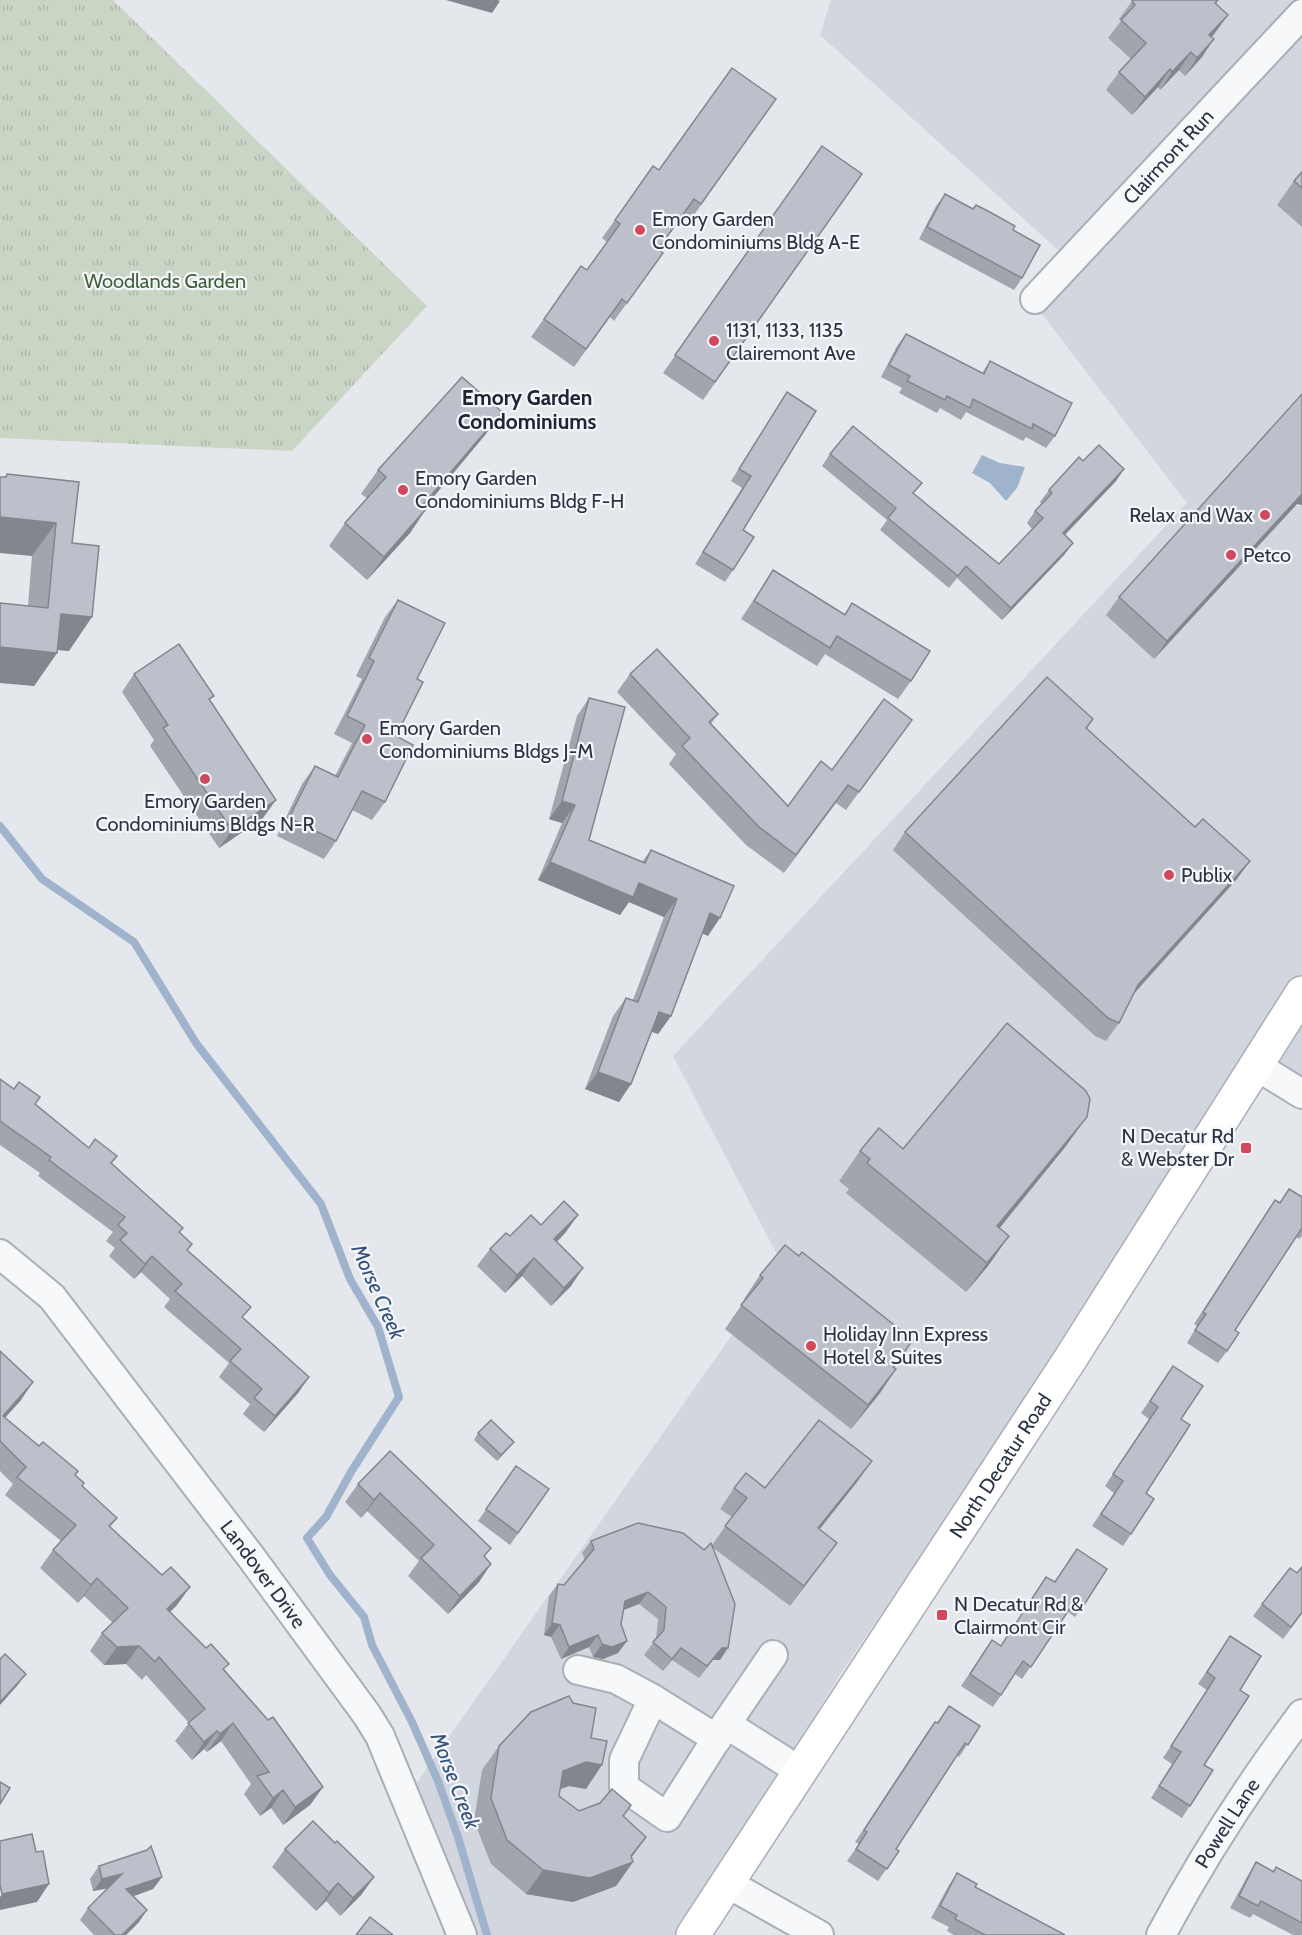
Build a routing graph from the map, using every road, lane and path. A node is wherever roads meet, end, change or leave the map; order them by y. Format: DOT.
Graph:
graph roads {
  1 [pos="1302,14"];
  2 [pos="1035,299"];
  3 [pos="1302,993"];
  4 [pos="1255,1065"];
  5 [pos="1302,1094"];
  6 [pos="0,1254"];
  7 [pos="773,1655"];
  8 [pos="578,1670"];
  9 [pos="653,1699"];
  10 [pos="1302,1714"];
  11 [pos="721,1732"];
  12 [pos="800,1771"];
  13 [pos="727,1883"];
  14 [pos="462,1935"];
  15 [pos="693,1935"];
  16 [pos="819,1935"];
  17 [pos="1161,1935"];
  1 -- 2 [label="street, Clairmont Run"];
  3 -- 4 [label="main road, North Decatur Road"];
  4 -- 5 [label="street"];
  4 -- 12 [label="main road, North Decatur Road"];
  6 -- 14 [label="street, Landover Drive"];
  7 -- 11 [label="street"];
  8 -- 9 [label="street"];
  9 -- 11 [label="street"];
  9 -- 11 [label="street"];
  10 -- 17 [label="street, Powell Lane"];
  11 -- 12 [label="street"];
  12 -- 13 [label="main road, North Decatur Road"];
  13 -- 15 [label="main road, North Decatur Road"];
  13 -- 16 [label="street"];
}
